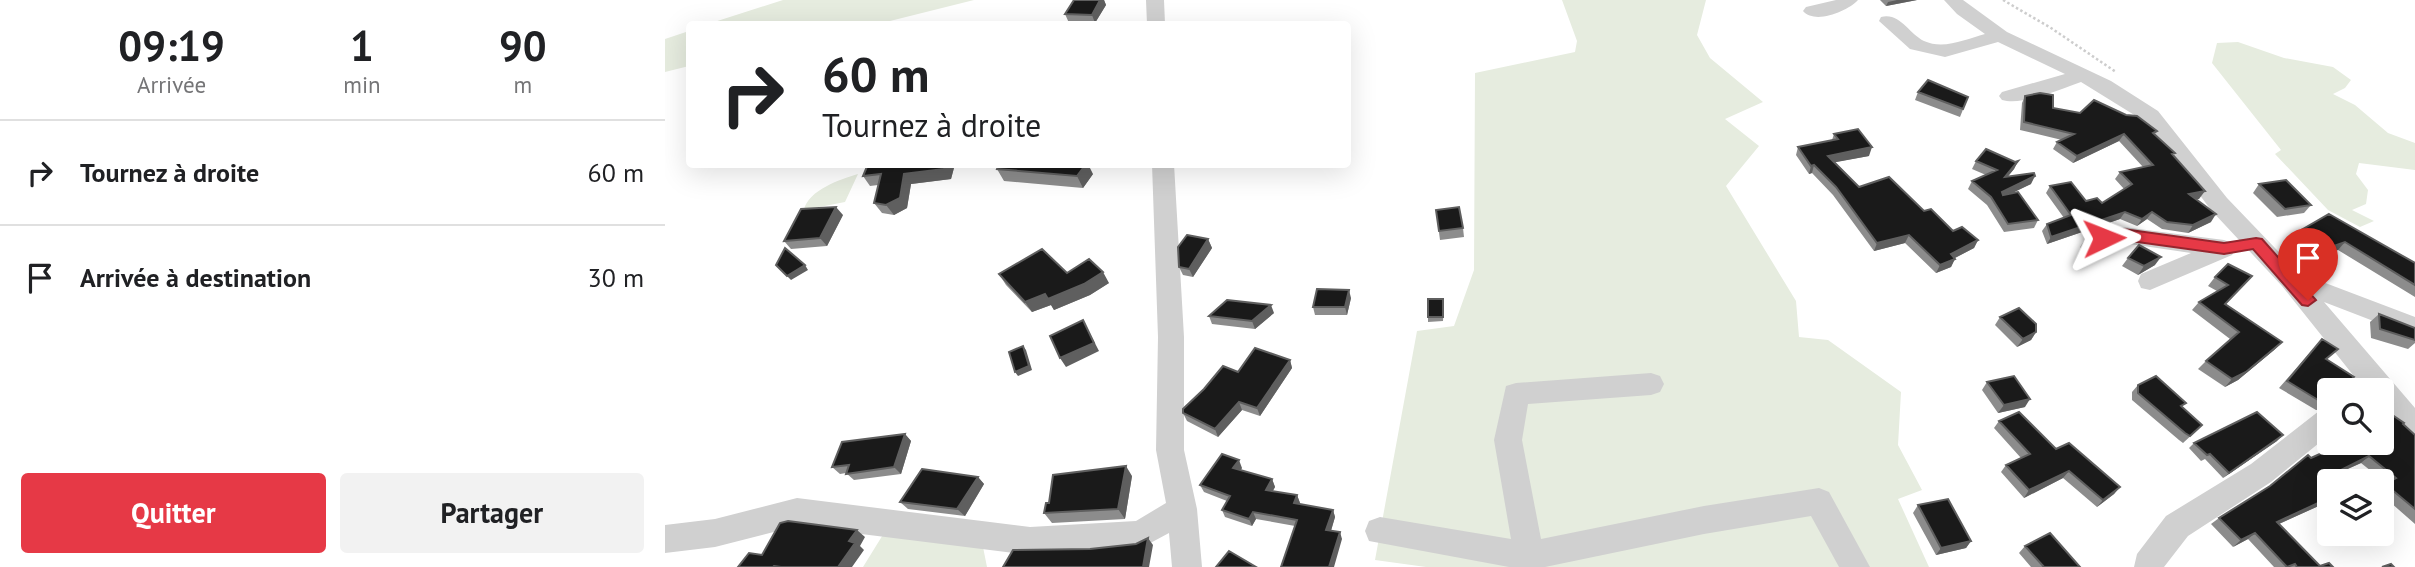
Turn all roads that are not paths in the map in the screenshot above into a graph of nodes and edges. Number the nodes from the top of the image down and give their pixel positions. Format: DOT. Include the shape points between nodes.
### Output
graph roads {
  1 [pos="1155,0"];
  2 [pos="1849,0"];
  3 [pos="1953,0"];
  4 [pos="1812,11"];
  5 [pos="1156,21"];
  6 [pos="1888,21"];
  7 [pos="2000,36"];
  8 [pos="2081,75"];
  9 [pos="2009,96"];
  10 [pos="1163,168"];
  11 [pos="2256,243"];
  12 [pos="2092,247"];
  13 [pos="2224,249"];
  14 [pos="2291,280"];
  15 [pos="2150,281"];
  16 [pos="2415,327"];
  17 [pos="2367,378"];
  18 [pos="1651,384"];
  19 [pos="2394,407"];
  20 [pos="2415,427"];
  21 [pos="2317,429"];
  22 [pos="1182,509"];
  23 [pos="1380,531"];
  24 [pos="665,539"];
  25 [pos="1529,556"];
  26 [pos="1187,567"];
  27 [pos="1855,567"];
  28 [pos="2150,567"];
  1 -- 5 [label="street"];
  2 -- 4 [label="street" via="1840,7"];
  3 -- 7 [label="street"];
  6 -- 7 [label="street" via="1916,45 1945,51"];
  7 -- 8 [label="street"];
  8 -- 9 [label="street"];
  8 -- 11 [label="street" via="2151,116 2219,204"];
  10 -- 22 [label="street" via="1171,337 1170,450"];
  11 -- 13 [label="street"];
  11 -- 14 [label="street"];
  12 -- 13 [label="street" via="2104,238 2123,235"];
  13 -- 15 [label="street"];
  14 -- 16 [label="street"];
  14 -- 17 [label="street"];
  18 -- 25 [label="street" via="1516,394 1509,440"];
  19 -- 20 [label="street"];
  21 -- 28 [label="street" via="2261,473 2177,526"];
  22 -- 24 [label="street" via="1141,534 1095,540 982,537 797,512 715,533"];
  22 -- 26 [label="street"];
  23 -- 25 [label="street"];
  25 -- 27 [label="street" via="1819,501"];
}
